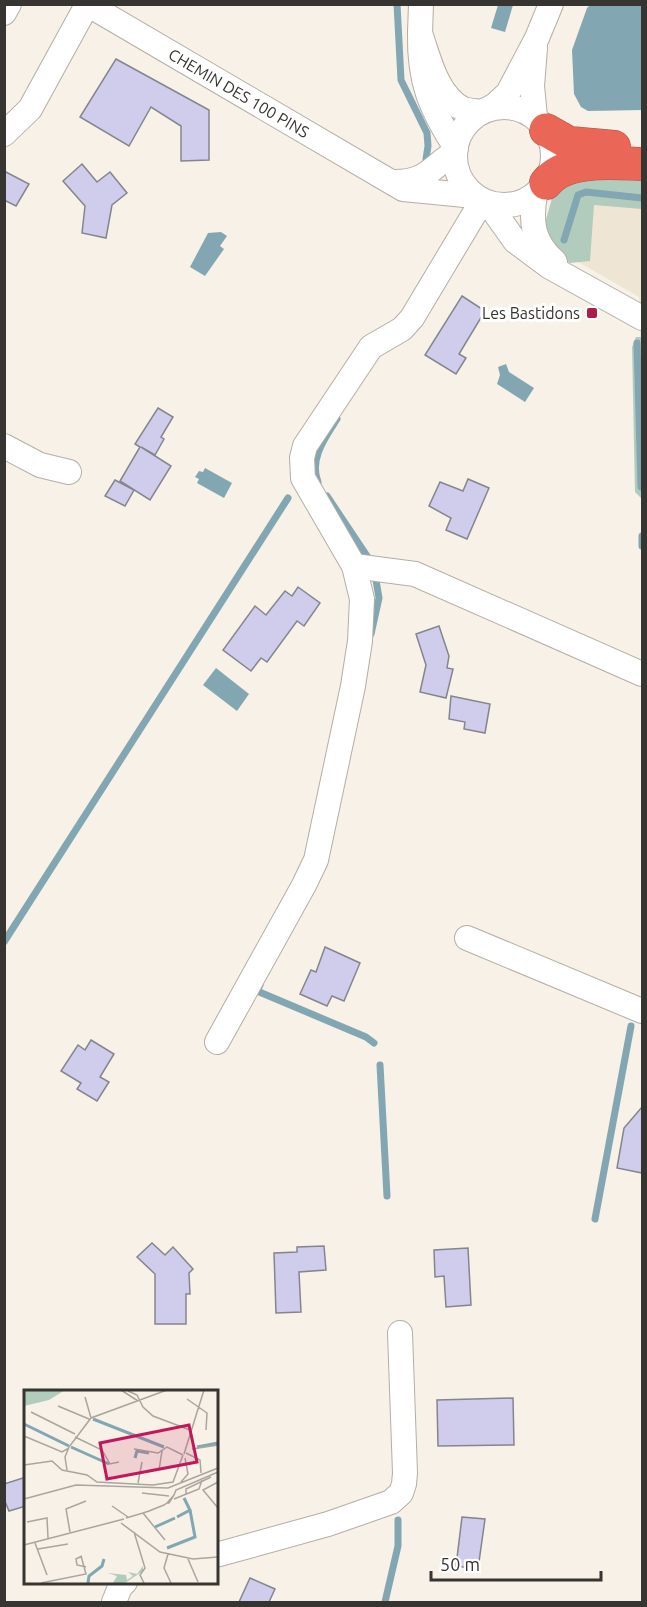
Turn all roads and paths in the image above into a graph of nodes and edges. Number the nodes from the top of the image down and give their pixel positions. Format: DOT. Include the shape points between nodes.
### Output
graph roads {
  1 [pos="9,4"];
  2 [pos="421,4"];
  3 [pos="551,4"];
  4 [pos="87,5"];
  5 [pos="4,13"];
  6 [pos="420,33"];
  7 [pos="537,38"];
  8 [pos="484,111"];
  9 [pos="541,124"];
  10 [pos="4,134"];
  11 [pos="642,147"];
  12 [pos="455,150"];
  13 [pos="642,164"];
  14 [pos="390,181"];
  15 [pos="540,189"];
  16 [pos="483,200"];
  17 [pos="575,279"];
  18 [pos="642,318"];
  19 [pos="4,446"];
  20 [pos="69,472"];
  21 [pos="354,566"];
  22 [pos="642,674"];
  23 [pos="467,938"];
  24 [pos="642,1011"];
  25 [pos="217,1042"];
  26 [pos="400,1333"];
  27 [pos="218,1554"];
  28 [pos="123,1583"];
  29 [pos="114,1602"];
  1 -- 5 [label="street"];
  2 -- 6 [label="street"];
  3 -- 7 [label="street"];
  4 -- 10 [label="street" via="30,109"];
  4 -- 14 [label="street, CHEMIN DES 100 PINS"];
  6 -- 8 [label="street" via="440,85 453,101 465,110"];
  6 -- 12 [label="street" via="424,84"];
  7 -- 8 [label="street" via="508,93"];
  7 -- 9 [label="street" via="532,86"];
  8 -- 9 [label="street" via="512,107"];
  8 -- 12 [label="street" via="465,127"];
  9 -- 11 [label="highway" via="569,143"];
  9 -- 15 [label="street" via="552,143 554,156 552,170"];
  12 -- 14 [label="street" via="430,173 410,182"];
  12 -- 16 [label="street" via="456,165 466,188"];
  13 -- 15 [label="highway" via="573,166 552,175"];
  14 -- 16 [label="street, CHEMIN DES 100 PINS" via="403,189"];
  15 -- 16 [label="street" via="520,203 504,206"];
  15 -- 17 [label="street" via="531,215 536,238"];
  16 -- 17 [label="street" via="515,241 550,267"];
  16 -- 21 [label="street" via="412,318 402,329 371,347 305,446 303,478"];
  17 -- 18 [label="street"];
  19 -- 20 [label="street" via="40,465"];
  21 -- 22 [label="street" via="416,574"];
  21 -- 25 [label="street" via="362,599 360,641 316,860"];
  23 -- 24 [label="street"];
  26 -- 27 [label="street" via="405,1473 401,1493 391,1502 328,1524"];
  28 -- 29 [label="street"];
}
